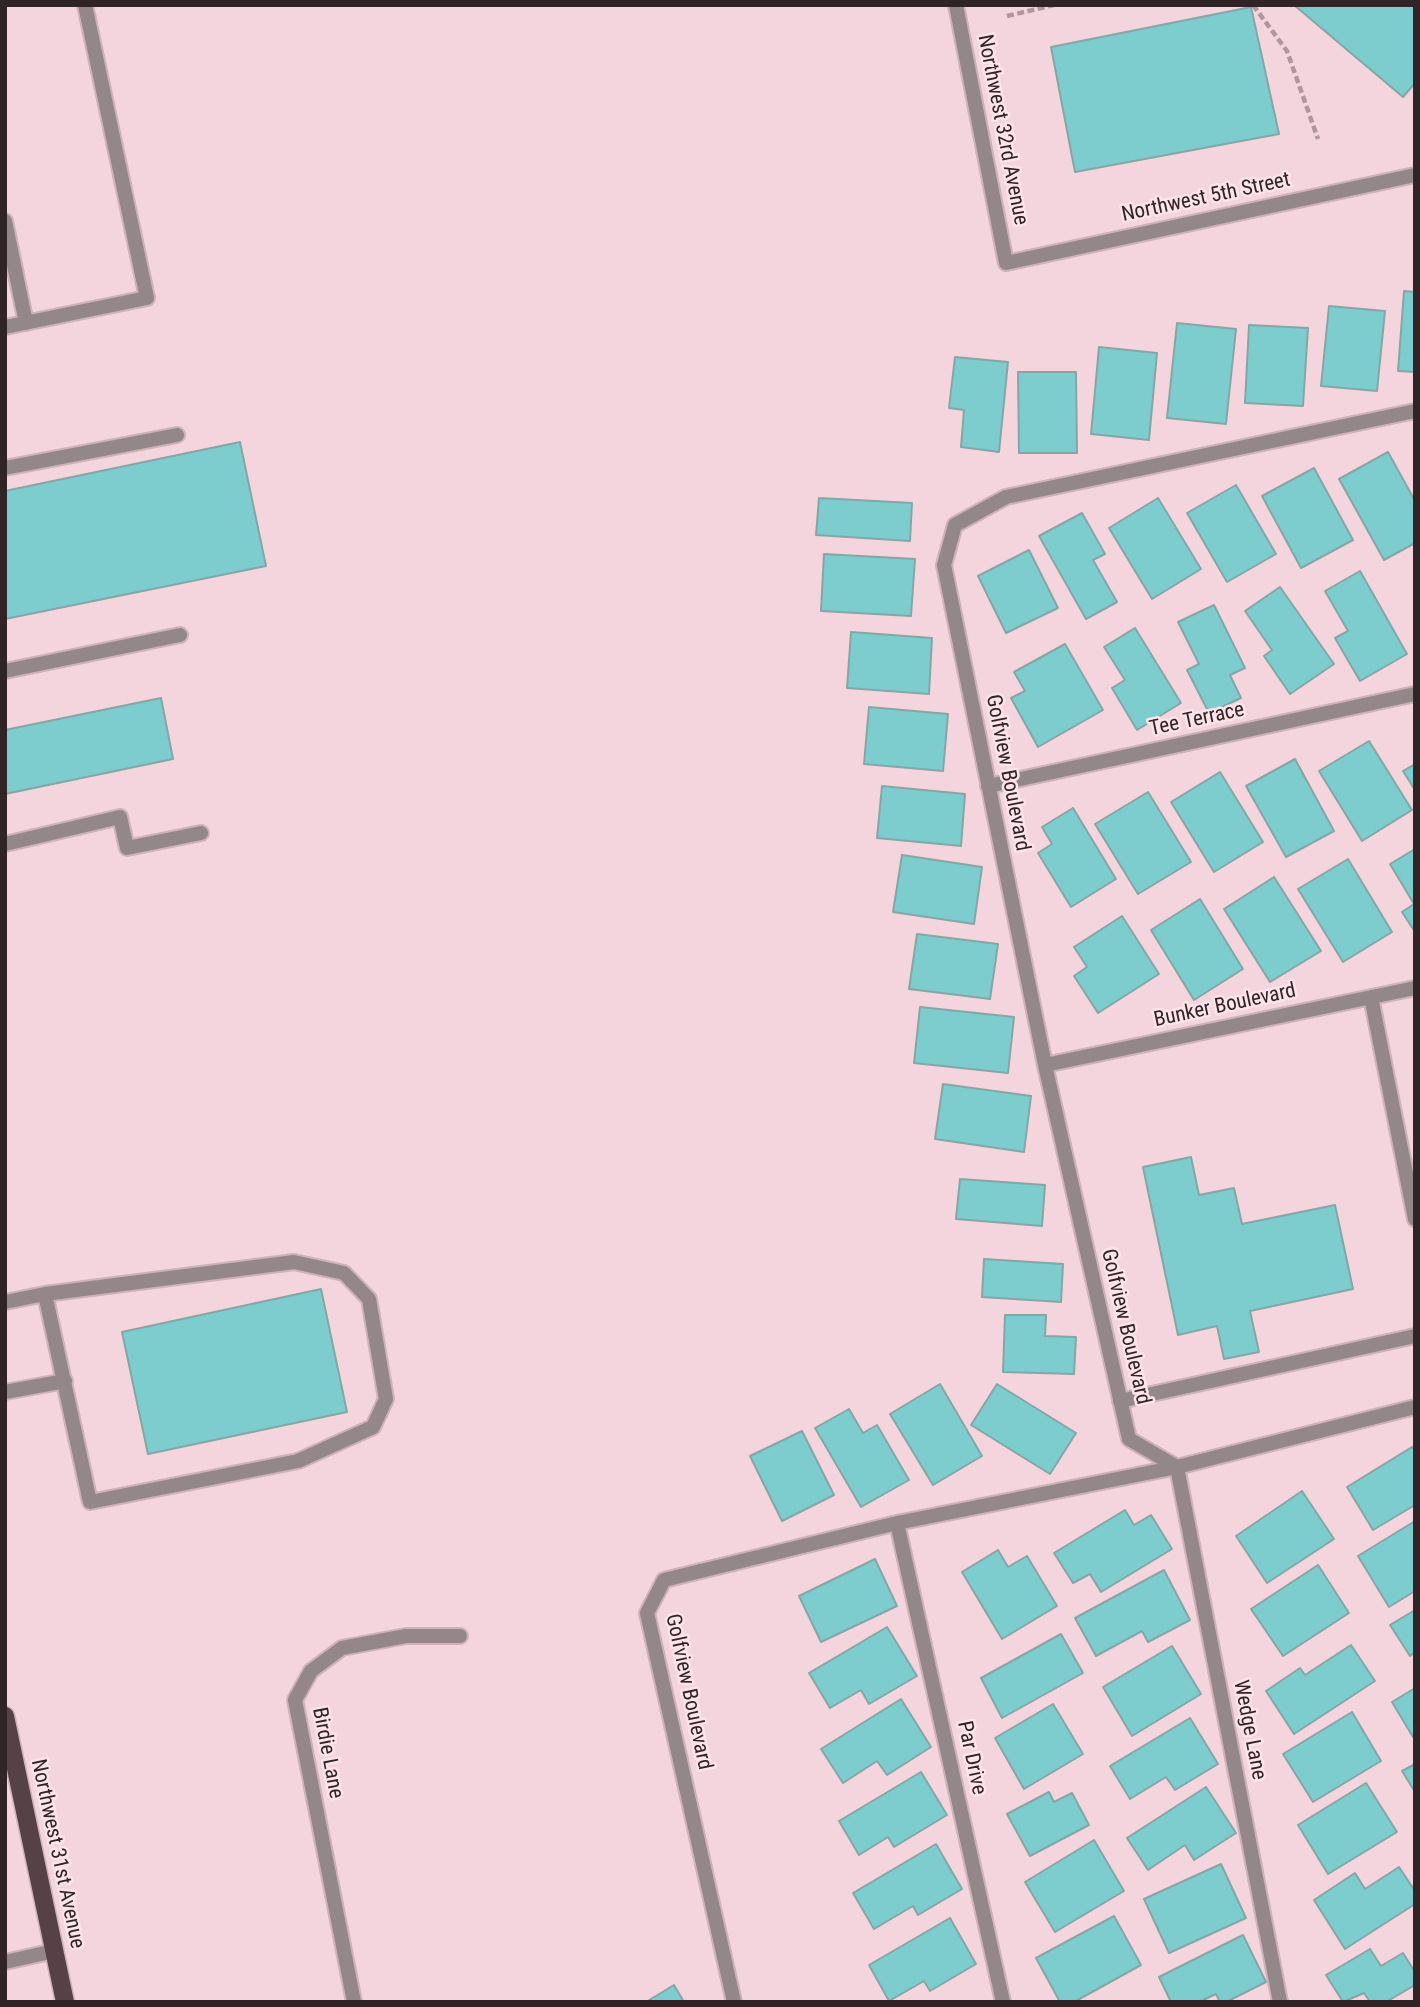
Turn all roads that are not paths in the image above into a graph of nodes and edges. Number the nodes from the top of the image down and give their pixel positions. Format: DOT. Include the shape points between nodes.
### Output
graph roads {
  1 [pos="85,5"];
  2 [pos="956,5"];
  3 [pos="1415,175"];
  4 [pos="5,221"];
  5 [pos="1006,262"];
  6 [pos="26,323"];
  7 [pos="5,327"];
  8 [pos="1415,411"];
  9 [pos="177,435"];
  10 [pos="5,468"];
  11 [pos="180,635"];
  12 [pos="5,671"];
  13 [pos="1415,694"];
  14 [pos="988,786"];
  15 [pos="201,833"];
  16 [pos="5,844"];
  17 [pos="1415,988"];
  18 [pos="1371,997"];
  19 [pos="1045,1065"];
  20 [pos="1415,1219"];
  21 [pos="45,1294"];
  22 [pos="5,1302"];
  23 [pos="1415,1336"];
  24 [pos="65,1381"];
  25 [pos="5,1392"];
  26 [pos="1120,1401"];
  27 [pos="1415,1407"];
  28 [pos="1177,1466"];
  29 [pos="897,1523"];
  30 [pos="460,1636"];
  31 [pos="5,1716"];
  32 [pos="54,1951"];
  33 [pos="5,1962"];
  34 [pos="65,2002"];
  35 [pos="354,2002"];
  36 [pos="734,2002"];
  37 [pos="1003,2002"];
  38 [pos="1280,2002"];
  1 -- 6 [label="street" via="147,298"];
  2 -- 5 [label="street, Northwest 32rd Avenue"];
  3 -- 5 [label="street, Northwest 5th Street"];
  4 -- 6 [label="street"];
  6 -- 7 [label="street"];
  8 -- 14 [label="street, Golfview Boulevard" via="1006,497 955,525 944,565"];
  9 -- 10 [label="street"];
  11 -- 12 [label="street"];
  13 -- 14 [label="street, Tee Terrace"];
  14 -- 19 [label="street, Golfview Boulevard"];
  15 -- 16 [label="street" via="127,848 120,817"];
  17 -- 18 [label="street, Bunker Boulevard"];
  18 -- 19 [label="street, Bunker Boulevard"];
  18 -- 20 [label="street"];
  19 -- 26 [label="street, Golfview Boulevard"];
  21 -- 22 [label="street"];
  21 -- 24 [label="street"];
  21 -- 24 [label="street" via="294,1262 344,1273 369,1299 386,1399 373,1427 298,1461 90,1502"];
  23 -- 26 [label="street"];
  24 -- 25 [label="street"];
  26 -- 28 [label="street, Golfview Boulevard" via="1129,1439"];
  27 -- 28 [label="street, Golfview Boulevard"];
  28 -- 29 [label="street, Golfview Boulevard"];
  28 -- 38 [label="street, Wedge Lane"];
  29 -- 36 [label="street, Golfview Boulevard" via="664,1580 647,1613"];
  29 -- 37 [label="street, Par Drive"];
  30 -- 35 [label="street, Birdie Lane" via="406,1636 342,1648 311,1671 295,1700"];
  31 -- 32 [label="main road, Northwest 31st Avenue"];
  32 -- 33 [label="street"];
  32 -- 34 [label="main road, Northwest 31st Avenue"];
}
